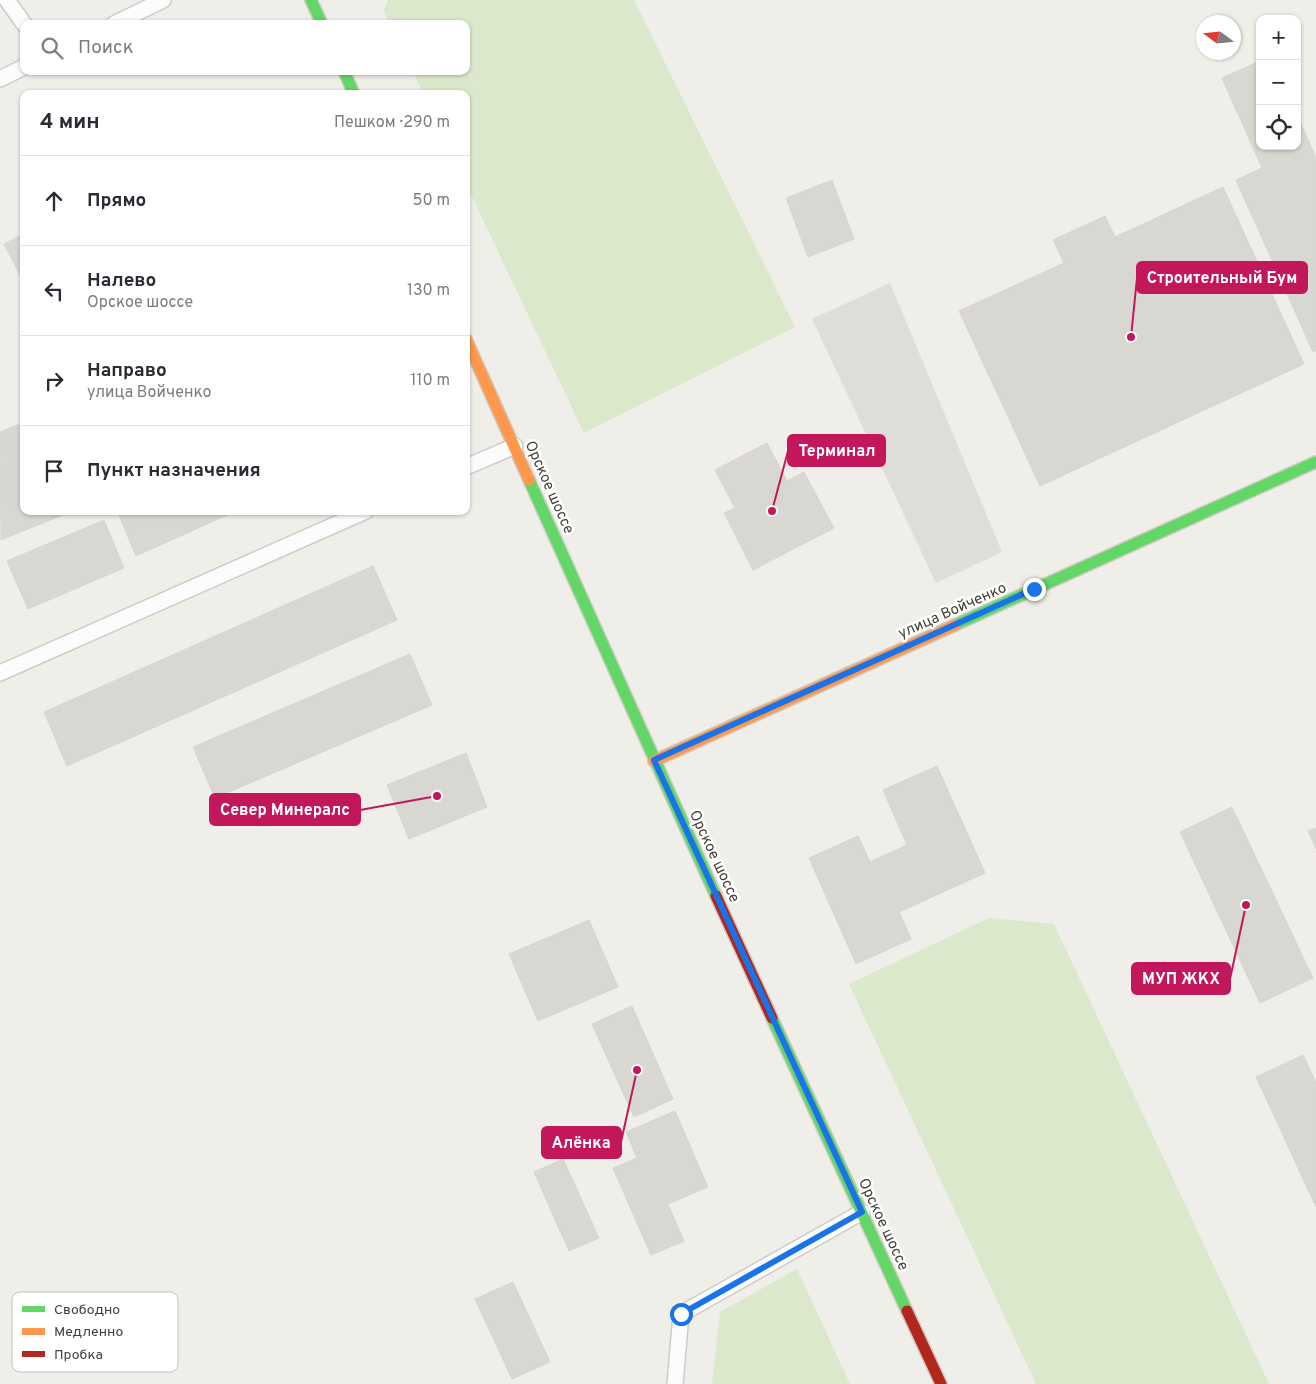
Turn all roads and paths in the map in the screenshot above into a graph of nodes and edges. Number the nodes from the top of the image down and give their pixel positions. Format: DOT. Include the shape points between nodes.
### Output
graph roads {
  1 [pos="7,0"];
  2 [pos="164,0"];
  3 [pos="311,0"];
  4 [pos="21,20"];
  5 [pos="122,20"];
  6 [pos="320,20"];
  7 [pos="20,69"];
  8 [pos="346,75"];
  9 [pos="0,79"];
  10 [pos="352,90"];
  11 [pos="470,348"];
  12 [pos="515,446"];
  13 [pos="1316,462"];
  14 [pos="470,465"];
  15 [pos="357,515"];
  16 [pos="0,673"];
  17 [pos="654,760"];
  18 [pos="862,1212"];
  19 [pos="676,1384"];
  20 [pos="941,1384"];
  1 -- 4 [label="lane"];
  2 -- 5 [label="lane"];
  3 -- 6 [label="main road"];
  7 -- 9 [label="lane"];
  8 -- 10 [label="main road"];
  11 -- 12 [label="main road, Орское шоссе"];
  12 -- 14 [label="lane"];
  12 -- 17 [label="main road, Орское шоссе"];
  13 -- 17 [label="main road, улица Войченко"];
  15 -- 16 [label="lane"];
  17 -- 18 [label="main road, Орское шоссе"];
  18 -- 19 [label="lane" via="681,1314"];
  18 -- 20 [label="main road, Орское шоссе"];
}
